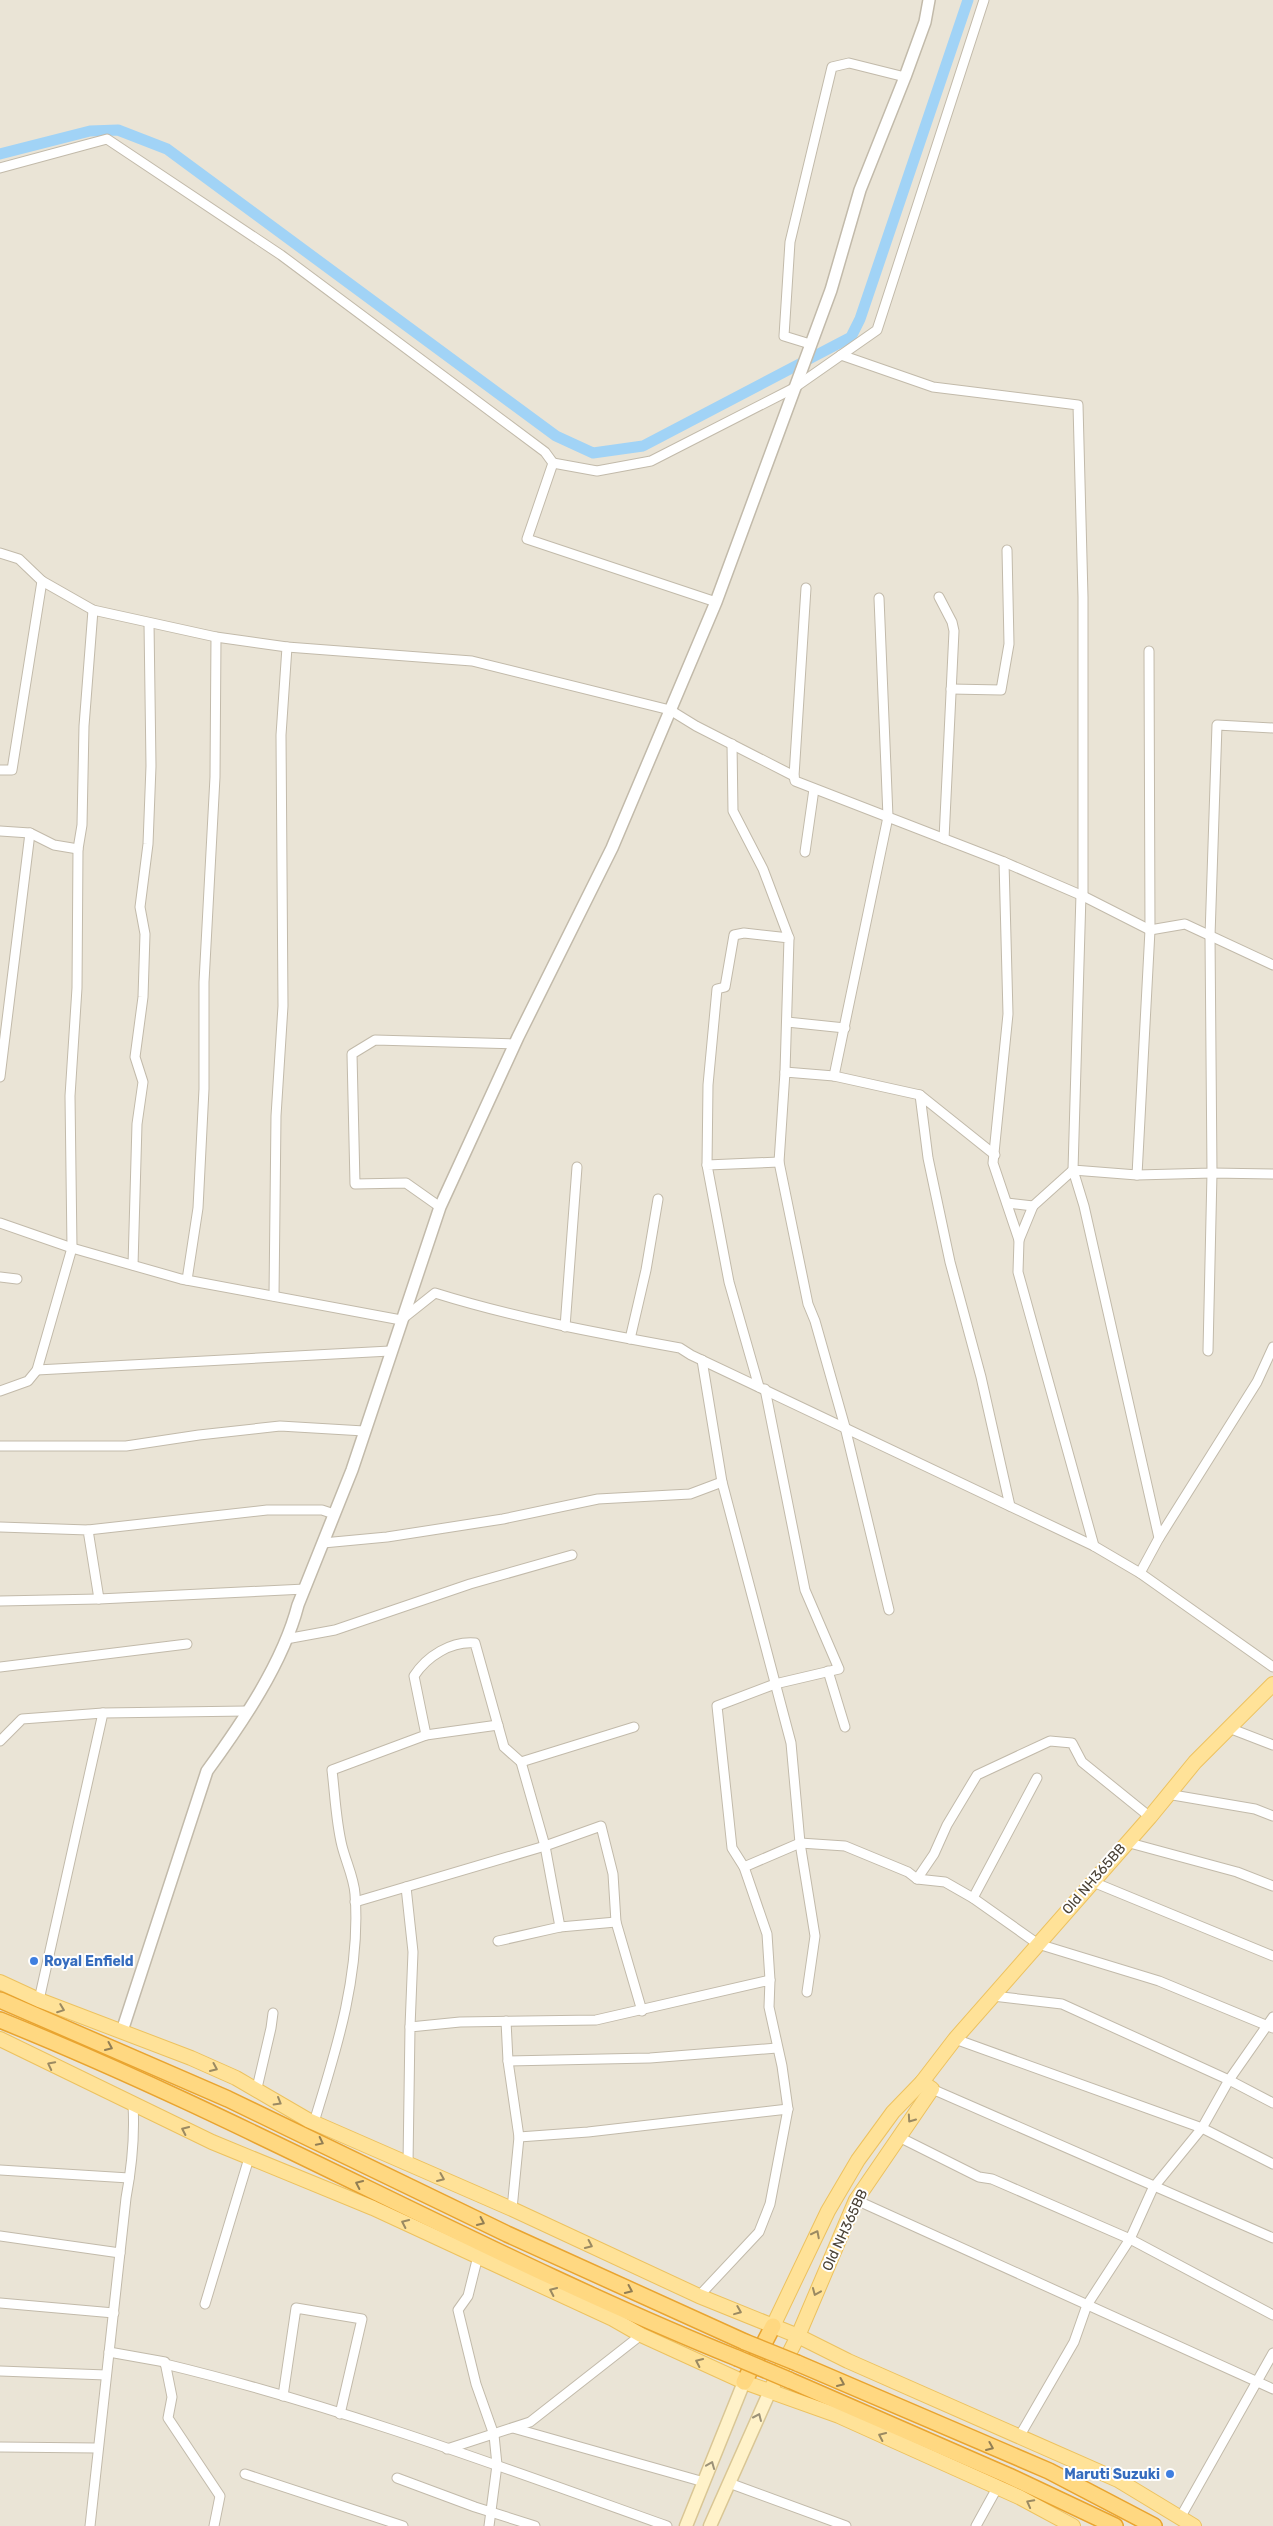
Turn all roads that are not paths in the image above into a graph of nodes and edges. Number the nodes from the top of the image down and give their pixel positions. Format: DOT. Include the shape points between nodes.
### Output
graph roads {
  1 [pos="929,0"];
  2 [pos="984,0"];
  3 [pos="905,77"];
  4 [pos="0,168"];
  5 [pos="810,344"];
  6 [pos="841,355"];
  7 [pos="794,388"];
  8 [pos="552,463"];
  9 [pos="1007,550"];
  10 [pos="0,553"];
  11 [pos="42,581"];
  12 [pos="806,588"];
  13 [pos="939,597"];
  14 [pos="878,598"];
  15 [pos="716,602"];
  16 [pos="93,610"];
  17 [pos="149,623"];
  18 [pos="216,637"];
  19 [pos="287,647"];
  20 [pos="1149,652"];
  21 [pos="951,689"];
  22 [pos="670,710"];
  23 [pos="1273,728"];
  24 [pos="732,744"];
  25 [pos="0,770"];
  26 [pos="794,776"];
  27 [pos="814,789"];
  28 [pos="888,817"];
  29 [pos="0,831"];
  30 [pos="30,833"];
  31 [pos="944,839"];
  32 [pos="78,848"];
  33 [pos="805,852"];
  34 [pos="1004,862"];
  35 [pos="1082,895"];
  36 [pos="1150,930"];
  37 [pos="1210,936"];
  38 [pos="789,938"];
  39 [pos="1273,965"];
  40 [pos="787,1022"];
  41 [pos="845,1028"];
  42 [pos="515,1044"];
  43 [pos="785,1072"];
  44 [pos="834,1076"];
  45 [pos="0,1077"];
  46 [pos="920,1095"];
  47 [pos="995,1154"];
  48 [pos="780,1162"];
  49 [pos="707,1165"];
  50 [pos="577,1167"];
  51 [pos="1073,1170"];
  52 [pos="1212,1173"];
  53 [pos="1273,1174"];
  54 [pos="1137,1175"];
  55 [pos="658,1199"];
  56 [pos="1006,1203"];
  57 [pos="1033,1206"];
  58 [pos="440,1207"];
  59 [pos="0,1223"];
  60 [pos="1019,1240"];
  61 [pos="72,1248"];
  62 [pos="133,1265"];
  63 [pos="0,1277"];
  64 [pos="16,1279"];
  65 [pos="187,1280"];
  66 [pos="274,1296"];
  67 [pos="401,1320"];
  68 [pos="565,1327"];
  69 [pos="630,1339"];
  70 [pos="1273,1347"];
  71 [pos="390,1351"];
  72 [pos="1208,1351"];
  73 [pos="702,1360"];
  74 [pos="37,1370"];
  75 [pos="762,1388"];
  76 [pos="0,1391"];
  77 [pos="845,1427"];
  78 [pos="364,1431"];
  79 [pos="0,1446"];
  80 [pos="722,1482"];
  81 [pos="1010,1506"];
  82 [pos="334,1514"];
  83 [pos="0,1527"];
  84 [pos="88,1530"];
  85 [pos="1159,1538"];
  86 [pos="323,1543"];
  87 [pos="1094,1546"];
  88 [pos="572,1555"];
  89 [pos="1140,1573"];
  90 [pos="305,1589"];
  91 [pos="99,1599"];
  92 [pos="0,1601"];
  93 [pos="888,1610"];
  94 [pos="286,1639"];
  95 [pos="187,1644"];
  96 [pos="0,1667"];
  97 [pos="1273,1667"];
  98 [pos="828,1671"];
  99 [pos="775,1684"];
  100 [pos="1273,1684"];
  101 [pos="247,1711"];
  102 [pos="103,1713"];
  103 [pos="498,1725"];
  104 [pos="634,1727"];
  105 [pos="845,1727"];
  106 [pos="1229,1728"];
  107 [pos="426,1735"];
  108 [pos="0,1740"];
  109 [pos="1273,1745"];
  110 [pos="520,1762"];
  111 [pos="1037,1778"];
  112 [pos="1167,1794"];
  113 [pos="1150,1816"];
  114 [pos="1273,1816"];
  115 [pos="1126,1842"];
  116 [pos="800,1843"];
  117 [pos="545,1846"];
  118 [pos="744,1868"];
  119 [pos="916,1879"];
  120 [pos="1093,1882"];
  121 [pos="406,1886"];
  122 [pos="1273,1886"];
  123 [pos="973,1898"];
  124 [pos="355,1902"];
  125 [pos="616,1922"];
  126 [pos="560,1927"];
  127 [pos="498,1941"];
  128 [pos="1038,1944"];
  129 [pos="1273,1956"];
  130 [pos="770,1980"];
  131 [pos="0,1982"];
  132 [pos="808,1992"];
  133 [pos="993,1996"];
  134 [pos="0,2000"];
  135 [pos="39,2000"];
  136 [pos="642,2011"];
  137 [pos="273,2013"];
  138 [pos="1273,2017"];
  139 [pos="0,2020"];
  140 [pos="506,2022"];
  141 [pos="1270,2026"];
  142 [pos="410,2027"];
  143 [pos="122,2031"];
  144 [pos="0,2039"];
  145 [pos="955,2039"];
  146 [pos="777,2048"];
  147 [pos="508,2061"];
  148 [pos="1229,2080"];
  149 [pos="927,2086"];
  150 [pos="256,2088"];
  151 [pos="1273,2104"];
  152 [pos="132,2105"];
  153 [pos="788,2110"];
  154 [pos="314,2122"];
  155 [pos="1202,2128"];
  156 [pos="519,2137"];
  157 [pos="898,2137"];
  158 [pos="250,2158"];
  159 [pos="408,2164"];
  160 [pos="1273,2164"];
  161 [pos="0,2170"];
  162 [pos="129,2178"];
  163 [pos="1153,2188"];
  164 [pos="856,2200"];
  165 [pos="512,2209"];
  166 [pos="0,2236"];
  167 [pos="1273,2238"];
  168 [pos="1130,2240"];
  169 [pos="120,2253"];
  170 [pos="478,2256"];
  171 [pos="699,2296"];
  172 [pos="0,2303"];
  173 [pos="205,2304"];
  174 [pos="1087,2306"];
  175 [pos="114,2313"];
  176 [pos="1273,2316"];
  177 [pos="773,2326"];
  178 [pos="641,2335"];
  179 [pos="798,2336"];
  180 [pos="109,2352"];
  181 [pos="1273,2353"];
  182 [pos="165,2364"];
  183 [pos="0,2372"];
  184 [pos="106,2375"];
  185 [pos="1256,2381"];
  186 [pos="744,2382"];
  187 [pos="1273,2389"];
  188 [pos="770,2391"];
  189 [pos="283,2396"];
  190 [pos="340,2414"];
  191 [pos="513,2428"];
  192 [pos="494,2435"];
  193 [pos="1019,2437"];
  194 [pos="0,2447"];
  195 [pos="97,2448"];
  196 [pos="447,2449"];
  197 [pos="497,2466"];
  198 [pos="245,2474"];
  199 [pos="397,2478"];
  200 [pos="704,2482"];
  201 [pos="729,2483"];
  202 [pos="997,2488"];
  203 [pos="492,2512"];
  204 [pos="1180,2518"];
  205 [pos="90,2526"];
  206 [pos="214,2526"];
  207 [pos="403,2526"];
  208 [pos="489,2526"];
  209 [pos="535,2526"];
  210 [pos="667,2526"];
  211 [pos="686,2526"];
  212 [pos="710,2526"];
  213 [pos="846,2526"];
  214 [pos="976,2526"];
  215 [pos="1073,2526"];
  216 [pos="1115,2526"];
  217 [pos="1154,2526"];
  218 [pos="1194,2526"];
  1 -- 3 [label="street" via="925,22"];
  2 -- 6 [label="street" via="877,330"];
  3 -- 5 [label="street" via="860,190 831,290"];
  3 -- 5 [label="street" via="848,63 832,66 790,242 784,336"];
  4 -- 8 [label="street" via="107,139 281,255 545,452"];
  5 -- 7 [label="street"];
  6 -- 7 [label="street"];
  6 -- 35 [label="street" via="933,387 1078,405 1083,597"];
  7 -- 8 [label="street" via="651,461 597,471"];
  7 -- 15 [label="street"];
  8 -- 15 [label="street" via="526,539"];
  9 -- 21 [label="street" via="1009,644 1001,690"];
  10 -- 11 [label="street" via="19,559"];
  11 -- 16 [label="street"];
  11 -- 25 [label="street" via="12,770"];
  12 -- 26 [label="street"];
  13 -- 21 [label="street" via="954,631"];
  14 -- 28 [label="street"];
  15 -- 22 [label="street"];
  16 -- 17 [label="street"];
  16 -- 32 [label="street" via="84,726 82,825"];
  17 -- 18 [label="street"];
  17 -- 62 [label="street" via="151,766 148,844 140,907 146,934 143,997 135,1057 143,1082 137,1124"];
  18 -- 19 [label="street"];
  18 -- 65 [label="street" via="215,777 204,982 204,1090 198,1208"];
  19 -- 22 [label="street" via="472,661"];
  19 -- 66 [label="street" via="282,735 282,1006 276,1116"];
  20 -- 36 [label="street"];
  21 -- 31 [label="street"];
  22 -- 24 [label="street"];
  22 -- 42 [label="street" via="612,848"];
  23 -- 37 [label="street" via="1217,725"];
  24 -- 26 [label="street"];
  24 -- 38 [label="street" via="733,811 763,869"];
  26 -- 27 [label="street" via="795,781"];
  27 -- 28 [label="street"];
  27 -- 33 [label="street"];
  28 -- 31 [label="street"];
  28 -- 41 [label="street"];
  29 -- 30 [label="street"];
  30 -- 32 [label="street" via="54,846"];
  30 -- 45 [label="street"];
  31 -- 34 [label="street"];
  32 -- 61 [label="street" via="77,988 70,1096"];
  34 -- 35 [label="street"];
  34 -- 47 [label="street" via="1008,1014"];
  35 -- 36 [label="street"];
  35 -- 51 [label="street"];
  36 -- 37 [label="street" via="1185,924"];
  36 -- 54 [label="street"];
  37 -- 39 [label="street"];
  37 -- 52 [label="street"];
  38 -- 40 [label="street"];
  38 -- 49 [label="street" via="744,933 734,935 725,987 717,989 708,1086"];
  40 -- 41 [label="street"];
  40 -- 43 [label="street"];
  41 -- 44 [label="street"];
  42 -- 58 [label="street"];
  42 -- 58 [label="street" via="375,1040 352,1054 355,1184 406,1184"];
  43 -- 44 [label="street"];
  43 -- 48 [label="street"];
  44 -- 46 [label="street"];
  46 -- 47 [label="street"];
  46 -- 81 [label="street" via="928,1158 950,1262 981,1377"];
  47 -- 56 [label="street" via="993,1163"];
  48 -- 49 [label="street"];
  48 -- 77 [label="street" via="808,1304"];
  49 -- 75 [label="street" via="729,1282"];
  50 -- 68 [label="street"];
  51 -- 54 [label="street"];
  51 -- 57 [label="street"];
  51 -- 85 [label="street" via="1084,1206"];
  52 -- 53 [label="street"];
  52 -- 54 [label="street"];
  52 -- 72 [label="street"];
  55 -- 69 [label="street"];
  56 -- 57 [label="street"];
  56 -- 60 [label="street"];
  57 -- 60 [label="street"];
  58 -- 67 [label="street"];
  59 -- 61 [label="street"];
  60 -- 87 [label="street" via="1018,1272"];
  61 -- 62 [label="street"];
  61 -- 74 [label="street"];
  62 -- 65 [label="street"];
  63 -- 64 [label="street"];
  65 -- 66 [label="street"];
  66 -- 67 [label="street"];
  67 -- 68 [label="street" via="435,1293"];
  67 -- 71 [label="street"];
  68 -- 69 [label="street"];
  69 -- 73 [label="street" via="680,1348"];
  70 -- 85 [label="street" via="1257,1382"];
  71 -- 74 [label="street"];
  71 -- 78 [label="street"];
  73 -- 75 [label="street"];
  73 -- 80 [label="street"];
  74 -- 76 [label="street" via="28,1381"];
  75 -- 77 [label="street"];
  75 -- 98 [label="street" via="806,1590 839,1669"];
  77 -- 81 [label="street"];
  77 -- 93 [label="street"];
  78 -- 79 [label="street" via="280,1426 126,1446"];
  78 -- 82 [label="street"];
  80 -- 86 [label="street" via="690,1494 598,1500 503,1519 387,1537"];
  80 -- 99 [label="street"];
  81 -- 87 [label="street"];
  82 -- 84 [label="street" via="322,1510 267,1510"];
  82 -- 86 [label="street"];
  83 -- 84 [label="street"];
  84 -- 91 [label="street"];
  85 -- 89 [label="street"];
  86 -- 90 [label="street"];
  87 -- 89 [label="street"];
  88 -- 94 [label="street" via="470,1584 335,1630"];
  89 -- 97 [label="street"];
  90 -- 91 [label="street"];
  90 -- 94 [label="street"];
  91 -- 92 [label="street"];
  94 -- 101 [label="street"];
  95 -- 96 [label="street"];
  98 -- 99 [label="street"];
  98 -- 105 [label="street"];
  99 -- 116 [label="street" via="791,1743"];
  99 -- 118 [label="street" via="717,1706 732,1848"];
  100 -- 106 [label="main road, Old NH365BB"];
  101 -- 102 [label="street"];
  101 -- 143 [label="street" via="207,1771"];
  102 -- 108 [label="street" via="22,1719"];
  102 -- 135 [label="street"];
  103 -- 107 [label="street"];
  103 -- 107 [label="street" via="475,1643 461,1642 428,1660 414,1676"];
  103 -- 110 [label="street" via="504,1747"];
  104 -- 110 [label="street"];
  106 -- 109 [label="street"];
  106 -- 112 [label="main road, Old NH365BB"];
  107 -- 124 [label="street" via="332,1770 341,1844 355,1891"];
  110 -- 117 [label="street"];
  111 -- 123 [label="street"];
  112 -- 113 [label="main road, Old NH365BB"];
  112 -- 114 [label="street" via="1256,1809"];
  113 -- 115 [label="main road, Old NH365BB"];
  113 -- 119 [label="street" via="1082,1762 1072,1743 1050,1741 977,1774 934,1854"];
  115 -- 120 [label="main road, Old NH365BB"];
  115 -- 122 [label="street" via="1237,1872"];
  116 -- 118 [label="street"];
  116 -- 119 [label="street" via="845,1846 908,1872"];
  116 -- 132 [label="street" via="815,1936"];
  117 -- 121 [label="street"];
  117 -- 125 [label="street" via="601,1826 614,1874"];
  117 -- 126 [label="street"];
  118 -- 130 [label="street" via="767,1934"];
  119 -- 123 [label="street" via="945,1882"];
  120 -- 128 [label="main road, Old NH365BB"];
  120 -- 129 [label="street"];
  121 -- 124 [label="street"];
  121 -- 142 [label="street" via="413,1952"];
  123 -- 128 [label="street"];
  124 -- 154 [label="street" via="352,1976 338,2043"];
  125 -- 126 [label="street"];
  125 -- 136 [label="street"];
  126 -- 127 [label="street"];
  128 -- 133 [label="main road, Old NH365BB"];
  128 -- 141 [label="street" via="1159,1981"];
  130 -- 136 [label="street"];
  130 -- 146 [label="street" via="769,2008"];
  131 -- 135 [label="main road"];
  133 -- 145 [label="main road, Old NH365BB"];
  133 -- 148 [label="street" via="1062,2004"];
  134 -- 217 [label="highway, one-way, bridge" via="228,2098 499,2230 745,2342 1050,2471"];
  135 -- 143 [label="main road, one-way"];
  136 -- 140 [label="street" via="596,2020"];
  137 -- 150 [label="street"];
  138 -- 141 [label="street"];
  216 -- 139 [label="highway, one-way, bridge" via="1010,2476 648,2320 174,2096"];
  140 -- 142 [label="street"];
  140 -- 147 [label="street"];
  141 -- 148 [label="street"];
  142 -- 159 [label="street"];
  143 -- 150 [label="main road, one-way"];
  152 -- 144 [label="main road, one-way"];
  145 -- 149 [label="main road, Old NH365BB"];
  145 -- 155 [label="street"];
  146 -- 147 [label="street" via="650,2058"];
  146 -- 153 [label="street"];
  147 -- 156 [label="street"];
  148 -- 151 [label="street"];
  148 -- 155 [label="street"];
  149 -- 157 [label="main road, Old NH365BB, one-way"];
  149 -- 163 [label="street"];
  177 -- 149 [label="main road, Old NH365BB, one-way" via="828,2211 858,2160 893,2112"];
  150 -- 154 [label="main road, one-way"];
  158 -- 152 [label="main road, one-way"];
  152 -- 162 [label="street" via="135,2137"];
  153 -- 156 [label="street"];
  153 -- 171 [label="street" via="770,2204 759,2232"];
  154 -- 159 [label="main road"];
  155 -- 160 [label="street"];
  155 -- 163 [label="street"];
  156 -- 165 [label="street"];
  157 -- 164 [label="main road, Old NH365BB"];
  157 -- 168 [label="street" via="979,2178 992,2179"];
  170 -- 158 [label="main road, one-way" via="373,2208"];
  158 -- 173 [label="street"];
  159 -- 165 [label="main road, one-way"];
  161 -- 162 [label="street"];
  162 -- 169 [label="street"];
  163 -- 167 [label="street"];
  163 -- 168 [label="street"];
  164 -- 174 [label="street"];
  164 -- 179 [label="main road, Old NH365BB, one-way"];
  165 -- 171 [label="main road, one-way"];
  166 -- 169 [label="street"];
  168 -- 174 [label="street"];
  168 -- 176 [label="street"];
  169 -- 175 [label="street"];
  178 -- 170 [label="main road, one-way"];
  170 -- 192 [label="street" via="468,2296 458,2310 476,2384"];
  171 -- 177 [label="main road, one-way"];
  172 -- 175 [label="street"];
  174 -- 185 [label="street"];
  174 -- 193 [label="street" via="1074,2342"];
  175 -- 180 [label="street"];
  177 -- 179 [label="main road"];
  177 -- 186 [label="highway"];
  186 -- 178 [label="main road, one-way"];
  178 -- 191 [label="street" via="530,2422"];
  179 -- 188 [label="main road, Old NH365BB"];
  179 -- 193 [label="main road"];
  180 -- 182 [label="street"];
  180 -- 184 [label="street"];
  181 -- 185 [label="street"];
  182 -- 189 [label="street"];
  182 -- 206 [label="street" via="172,2397 168,2418 220,2496"];
  183 -- 184 [label="street"];
  184 -- 195 [label="street"];
  185 -- 187 [label="street"];
  185 -- 204 [label="street"];
  186 -- 188 [label="main road"];
  200 -- 186 [label="main road, one-way"];
  201 -- 188 [label="main road, one-way"];
  202 -- 188 [label="main road, one-way" via="839,2416"];
  189 -- 190 [label="street"];
  189 -- 190 [label="street" via="296,2308 362,2319"];
  190 -- 196 [label="street"];
  191 -- 192 [label="street"];
  191 -- 200 [label="street"];
  192 -- 196 [label="street"];
  192 -- 197 [label="street"];
  193 -- 204 [label="main road" via="1118,2480"];
  194 -- 195 [label="street"];
  195 -- 205 [label="street"];
  196 -- 197 [label="street"];
  197 -- 203 [label="street"];
  197 -- 210 [label="street"];
  198 -- 207 [label="street"];
  199 -- 203 [label="street"];
  200 -- 211 [label="main road"];
  201 -- 212 [label="main road"];
  201 -- 213 [label="street"];
  202 -- 214 [label="street"];
  215 -- 202 [label="main road, one-way"];
  203 -- 208 [label="street"];
  203 -- 209 [label="street"];
  204 -- 218 [label="main road"];
}
